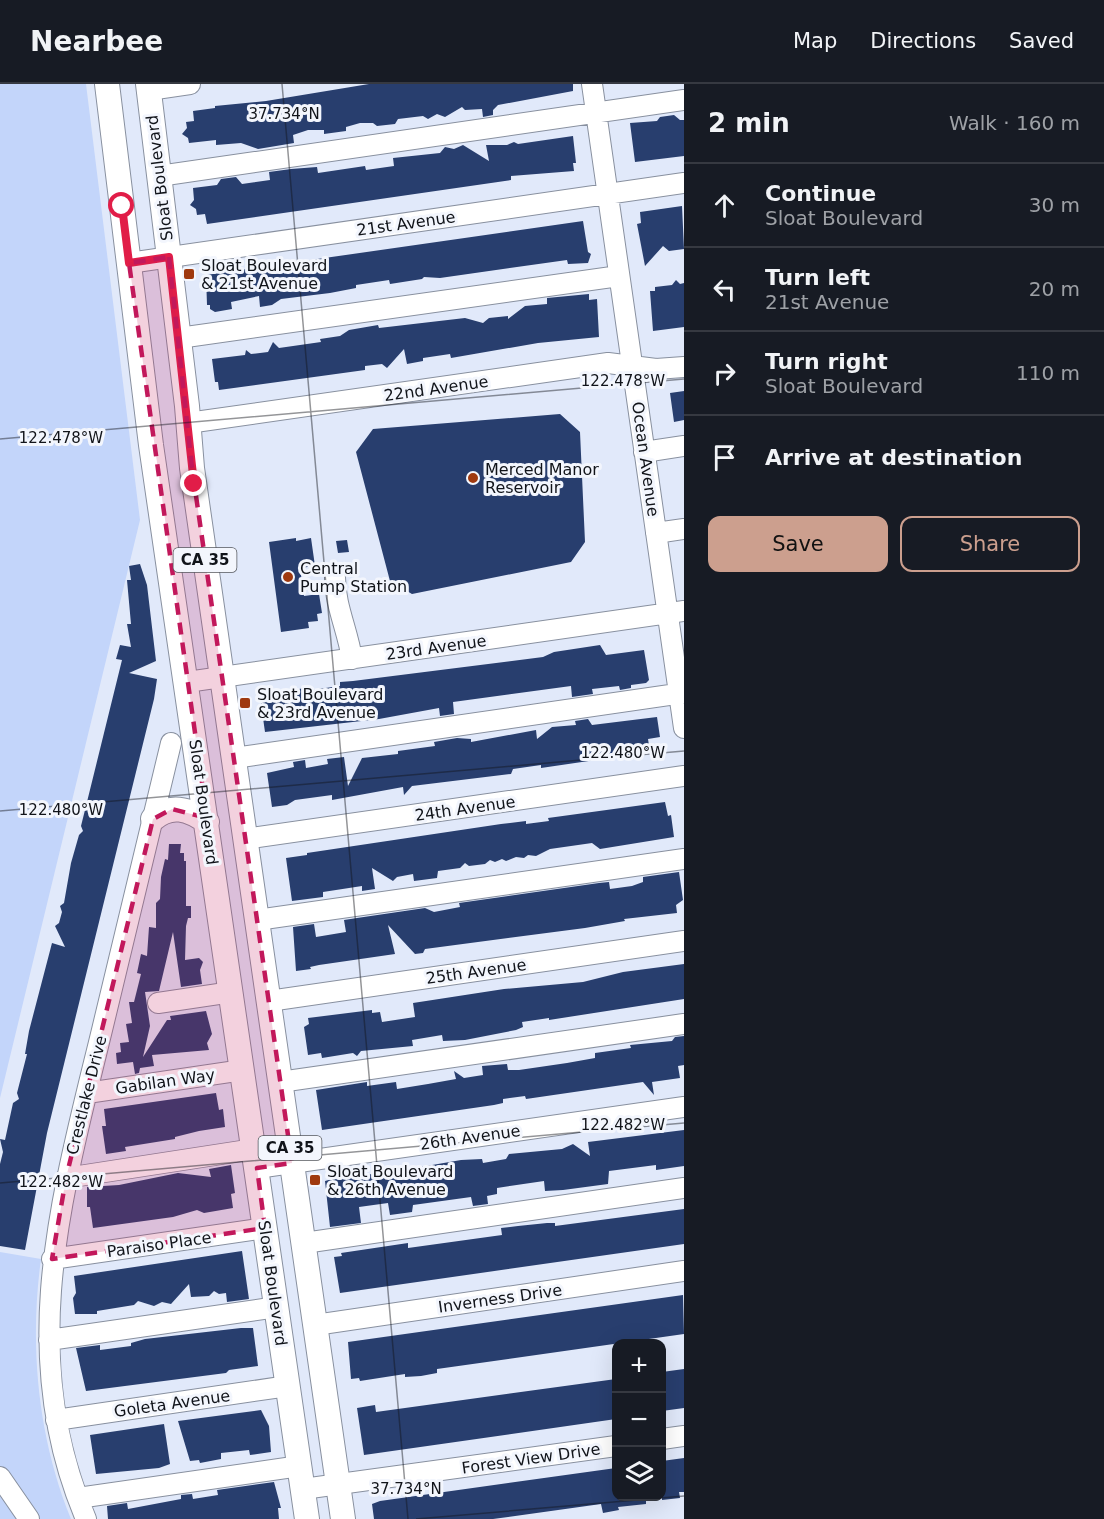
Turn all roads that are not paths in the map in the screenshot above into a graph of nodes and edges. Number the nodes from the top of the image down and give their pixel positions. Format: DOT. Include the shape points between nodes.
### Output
graph roads {
  1 [pos="107,84"];
  2 [pos="190,84"];
  3 [pos="591,84"];
  4 [pos="148,87"];
  5 [pos="684,100"];
  6 [pos="596,113"];
  7 [pos="159,176"];
  8 [pos="684,183"];
  9 [pos="608,194"];
  10 [pos="169,257"];
  11 [pos="129,263"];
  12 [pos="619,276"];
  13 [pos="179,338"];
  14 [pos="632,365"];
  15 [pos="684,367"];
  16 [pos="188,423"];
  17 [pos="684,446"];
  18 [pos="644,452"];
  19 [pos="684,529"];
  20 [pos="656,533"];
  21 [pos="335,577"];
  22 [pos="676,612"];
  23 [pos="352,659"];
  24 [pos="222,677"];
  25 [pos="187,682"];
  26 [pos="682,694"];
  27 [pos="684,728"];
  28 [pos="171,744"];
  29 [pos="234,758"];
  30 [pos="684,776"];
  31 [pos="153,819"];
  32 [pos="207,822"];
  33 [pos="245,839"];
  34 [pos="684,859"];
  35 [pos="257,920"];
  36 [pos="684,941"];
  37 [pos="232,992"];
  38 [pos="268,1001"];
  39 [pos="158,1004"];
  40 [pos="684,1024"];
  41 [pos="243,1070"];
  42 [pos="280,1082"];
  43 [pos="87,1092"];
  44 [pos="684,1107"];
  45 [pos="256,1159"];
  46 [pos="292,1163"];
  47 [pos="66,1178"];
  48 [pos="684,1188"];
  49 [pos="266,1228"];
  50 [pos="304,1243"];
  51 [pos="52,1259"];
  52 [pos="684,1271"];
  53 [pos="277,1307"];
  54 [pos="315,1325"];
  55 [pos="49,1340"];
  56 [pos="288,1386"];
  57 [pos="56,1420"];
  58 [pos="684,1436"];
  59 [pos="666,1438"];
  60 [pos="612,1447"];
  61 [pos="300,1466"];
  62 [pos="0,1477"];
  63 [pos="338,1484"];
  64 [pos="303,1489"];
  65 [pos="78,1498"];
  66 [pos="29,1519"];
  67 [pos="86,1519"];
  68 [pos="307,1519"];
  69 [pos="343,1519"];
  1 -- 11 [label="main road, Sloat Boulevard / CA 35"];
  2 -- 4 [label="street"];
  3 -- 6 [label="street, Ocean Avenue"];
  4 -- 7 [label="main road, Sloat Boulevard / CA 35"];
  5 -- 6 [label="street"];
  6 -- 7 [label="street"];
  6 -- 9 [label="street, Ocean Avenue"];
  7 -- 10 [label="main road, Sloat Boulevard / CA 35"];
  8 -- 9 [label="street, 21st Avenue"];
  9 -- 10 [label="street, 21st Avenue"];
  9 -- 12 [label="street, Ocean Avenue"];
  10 -- 11 [label="street, 21st Avenue"];
  10 -- 13 [label="main road, Sloat Boulevard / CA 35"];
  11 -- 25 [label="main road, Sloat Boulevard / CA 35"];
  12 -- 13 [label="street"];
  12 -- 14 [label="street, Ocean Avenue"];
  13 -- 16 [label="main road, Sloat Boulevard / CA 35"];
  14 -- 15 [label="street, 22nd Avenue" via="656,369"];
  14 -- 16 [label="street, 22nd Avenue" via="608,363"];
  14 -- 18 [label="street, Ocean Avenue"];
  16 -- 24 [label="main road, Sloat Boulevard / CA 35"];
  17 -- 18 [label="street"];
  18 -- 20 [label="street, Ocean Avenue"];
  19 -- 20 [label="street"];
  20 -- 22 [label="street, Ocean Avenue"];
  21 -- 23 [label="street"];
  22 -- 23 [label="street, 23rd Avenue"];
  22 -- 26 [label="street, Ocean Avenue"];
  23 -- 24 [label="street, 23rd Avenue"];
  24 -- 25 [label="street, 23rd Avenue"];
  24 -- 29 [label="main road, Sloat Boulevard / CA 35"];
  25 -- 32 [label="main road, Sloat Boulevard / CA 35"];
  26 -- 27 [label="street, Ocean Avenue"];
  26 -- 29 [label="street"];
  28 -- 31 [label="street, Crestlake Drive"];
  29 -- 33 [label="main road, Sloat Boulevard / CA 35"];
  30 -- 33 [label="street, 24th Avenue"];
  31 -- 32 [label="main road" via="165,810 178,809"];
  31 -- 43 [label="street, Crestlake Drive"];
  32 -- 37 [label="main road, Sloat Boulevard / CA 35"];
  33 -- 35 [label="main road, Sloat Boulevard / CA 35"];
  34 -- 35 [label="street"];
  35 -- 38 [label="main road, Sloat Boulevard / CA 35"];
  36 -- 38 [label="street, 25th Avenue"];
  37 -- 39 [label="street"];
  37 -- 41 [label="main road, Sloat Boulevard / CA 35"];
  38 -- 42 [label="main road, Sloat Boulevard / CA 35"];
  40 -- 42 [label="street"];
  41 -- 43 [label="street, Gabilan Way"];
  41 -- 45 [label="main road, Sloat Boulevard / CA 35"];
  42 -- 46 [label="main road, Sloat Boulevard / CA 35"];
  43 -- 47 [label="street, Crestlake Drive"];
  44 -- 46 [label="street, 26th Avenue"];
  45 -- 46 [label="street, 26th Avenue"];
  45 -- 47 [label="street, 26th Avenue"];
  45 -- 49 [label="main road, Sloat Boulevard / CA 35"];
  46 -- 50 [label="main road, Sloat Boulevard / CA 35"];
  47 -- 51 [label="street, Crestlake Drive"];
  48 -- 50 [label="street"];
  49 -- 51 [label="street, Paraiso Place"];
  49 -- 53 [label="main road, Sloat Boulevard / CA 35"];
  50 -- 54 [label="main road, Sloat Boulevard / CA 35"];
  51 -- 55 [label="street, Crestlake Drive"];
  52 -- 54 [label="street, Inverness Drive"];
  53 -- 55 [label="street"];
  53 -- 56 [label="main road, Sloat Boulevard / CA 35"];
  54 -- 63 [label="main road, Sloat Boulevard / CA 35"];
  55 -- 57 [label="street, Crestlake Drive"];
  56 -- 57 [label="street, Goleta Avenue"];
  56 -- 61 [label="main road, Sloat Boulevard / CA 35"];
  57 -- 65 [label="street, Crestlake Drive"];
  58 -- 59 [label="street"];
  60 -- 63 [label="street, Forest View Drive"];
  61 -- 64 [label="main road, Sloat Boulevard / CA 35"];
  61 -- 65 [label="street"];
  62 -- 66 [label="street"];
  63 -- 64 [label="street, Forest View Drive"];
  63 -- 69 [label="main road, Sloat Boulevard / CA 35"];
  64 -- 68 [label="main road, Sloat Boulevard / CA 35"];
  65 -- 67 [label="street, Crestlake Drive"];
}
